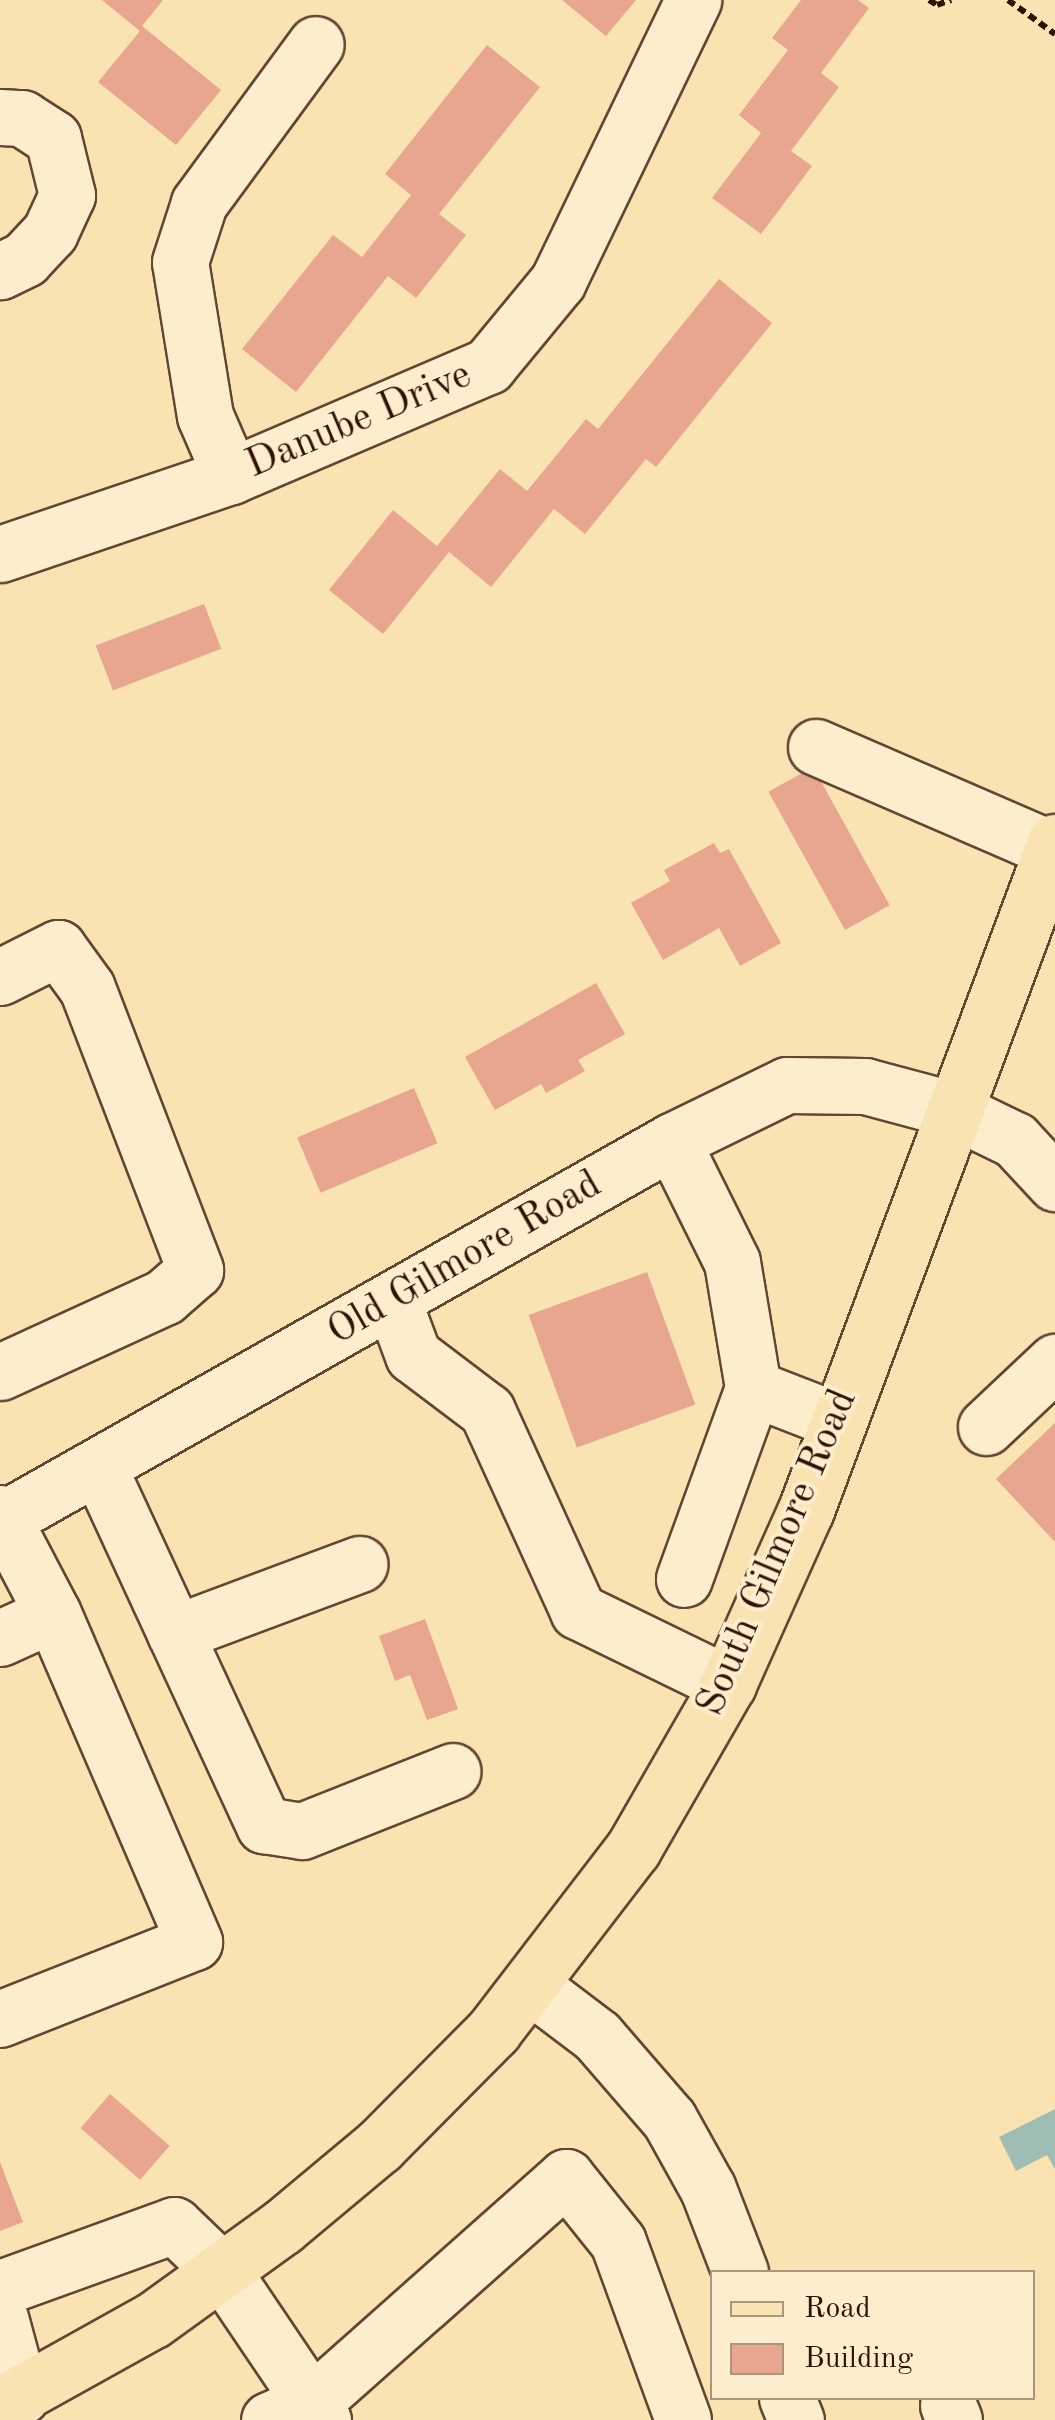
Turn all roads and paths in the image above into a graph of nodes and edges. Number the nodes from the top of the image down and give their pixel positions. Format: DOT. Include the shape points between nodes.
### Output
graph roads {
  1 [pos="693,0"];
  2 [pos="929,0"];
  3 [pos="952,0"];
  4 [pos="1008,0"];
  5 [pos="1055,34"];
  6 [pos="316,44"];
  7 [pos="0,117"];
  8 [pos="0,271"];
  9 [pos="231,476"];
  10 [pos="0,554"];
  11 [pos="816,748"];
  12 [pos="1054,846"];
  13 [pos="0,977"];
  14 [pos="951,1109"];
  15 [pos="672,1140"];
  16 [pos="1055,1183"];
  17 [pos="394,1301"];
  18 [pos="1055,1362"];
  19 [pos="0,1372"];
  20 [pos="753,1388"];
  21 [pos="838,1421"];
  22 [pos="986,1427"];
  23 [pos="98,1466"];
  24 [pos="1,1518"];
  25 [pos="360,1564"];
  26 [pos="684,1579"];
  27 [pos="53,1614"];
  28 [pos="175,1633"];
  29 [pos="0,1638"];
  30 [pos="728,1684"];
  31 [pos="453,1772"];
  32 [pos="531,1986"];
  33 [pos="0,2019"];
  34 [pos="739,2270"];
  35 [pos="222,2272"];
  36 [pos="0,2288"];
  37 [pos="0,2318"];
  38 [pos="10,2401"];
  39 [pos="302,2413"];
  40 [pos="683,2420"];
  1 -- 9 [label="street, Danube Drive" via="558,281 488,366"];
  2 -- 3 [label="path"];
  4 -- 5 [label="path"];
  6 -- 9 [label="street" via="199,203 180,262 205,416"];
  7 -- 8 [label="street" via="22,118 53,138 67,195 50,232 25,260"];
  9 -- 10 [label="street, Danube Drive"];
  11 -- 12 [label="street"];
  12 -- 14 [label="main road, South Gilmore Road"];
  13 -- 19 [label="street" via="58,948 87,988 194,1270 164,1298"];
  14 -- 15 [label="street, Old Gilmore Road" via="865,1086 787,1086"];
  14 -- 16 [label="street, Old Gilmore Road" via="1015,1140"];
  14 -- 21 [label="main road, South Gilmore Road"];
  15 -- 17 [label="street, Old Gilmore Road"];
  15 -- 20 [label="street" via="732,1262"];
  17 -- 23 [label="street, Old Gilmore Road"];
  17 -- 30 [label="street" via="414,1355 487,1411 578,1611"];
  18 -- 22 [label="street"];
  20 -- 21 [label="street"];
  20 -- 26 [label="street"];
  21 -- 30 [label="main road, South Gilmore Road"];
  23 -- 24 [label="street, Old Gilmore Road"];
  23 -- 28 [label="street"];
  24 -- 27 [label="street"];
  25 -- 28 [label="street"];
  27 -- 29 [label="street"];
  27 -- 33 [label="street" via="194,1942"];
  28 -- 31 [label="street" via="264,1825 302,1831"];
  30 -- 32 [label="main road, South Gilmore Road" via="633,1848"];
  32 -- 34 [label="street" via="597,2036 668,2119 708,2189"];
  32 -- 35 [label="main road, South Gilmore Road" via="379,2146"];
  35 -- 36 [label="street" via="174,2224"];
  35 -- 38 [label="main road, South Gilmore Road"];
  35 -- 39 [label="street"];
  37 -- 38 [label="street"];
  39 -- 40 [label="street" via="566,2177 618,2242"];
}
